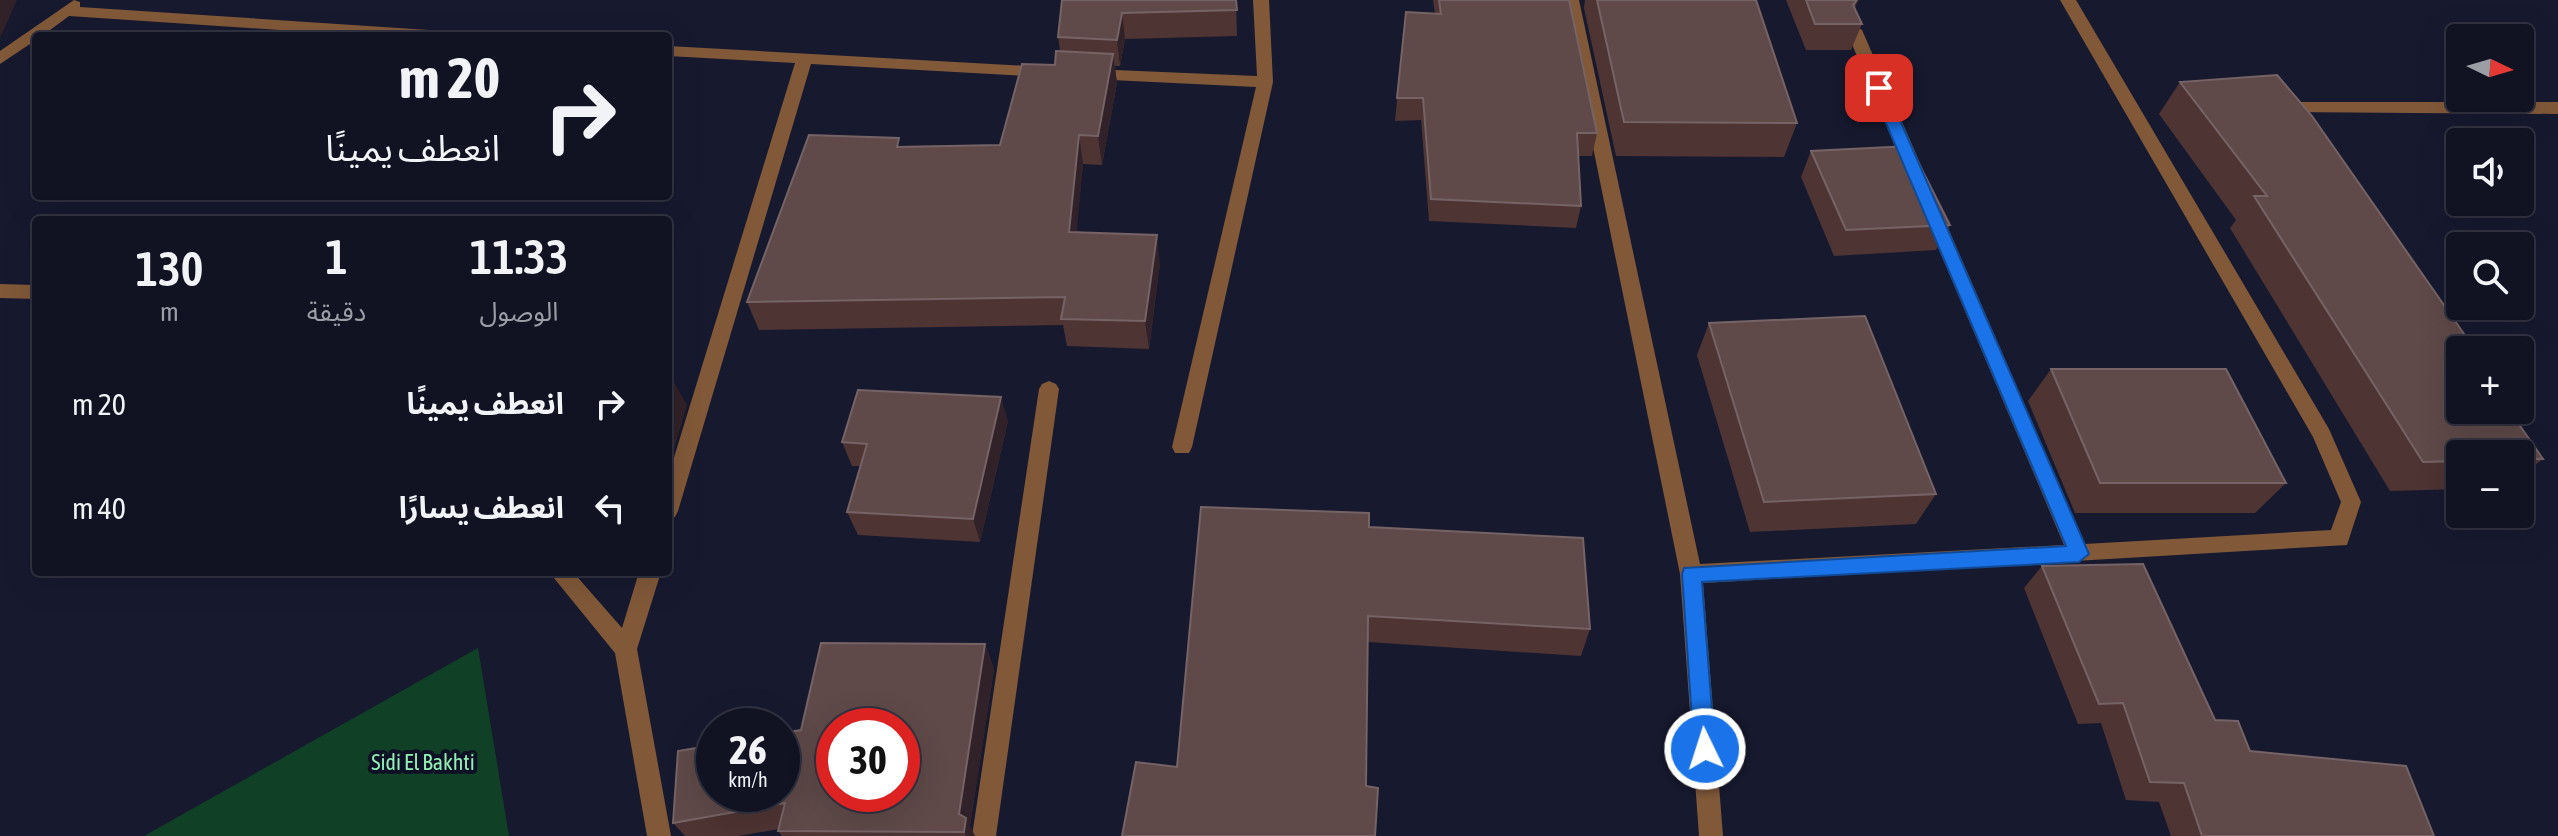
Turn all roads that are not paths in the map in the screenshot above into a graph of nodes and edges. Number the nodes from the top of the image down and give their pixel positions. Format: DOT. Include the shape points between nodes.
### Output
graph roads {
  1 [pos="80,0"];
  2 [pos="1261,0"];
  3 [pos="1571,0"];
  4 [pos="2068,0"];
  5 [pos="65,11"];
  6 [pos="1854,30"];
  7 [pos="37,32"];
  8 [pos="383,32"];
  9 [pos="32,35"];
  10 [pos="672,51"];
  11 [pos="0,59"];
  12 [pos="804,60"];
  13 [pos="1265,82"];
  14 [pos="2274,108"];
  15 [pos="2558,108"];
  16 [pos="0,291"];
  17 [pos="32,292"];
  18 [pos="1049,389"];
  19 [pos="1182,447"];
  20 [pos="672,498"];
  21 [pos="2079,554"];
  22 [pos="1691,574"];
  23 [pos="563,576"];
  24 [pos="649,576"];
  25 [pos="626,649"];
  26 [pos="659,836"];
  27 [pos="984,836"];
  28 [pos="1711,836"];
  1 -- 5 [label="street"];
  2 -- 13 [label="street"];
  3 -- 22 [label="street"];
  4 -- 21 [label="street" via="2322,435 2351,502 2339,539"];
  5 -- 7 [label="street"];
  5 -- 8 [label="street"];
  6 -- 21 [label="street"];
  9 -- 11 [label="street"];
  10 -- 12 [label="street"];
  12 -- 13 [label="street"];
  12 -- 20 [label="street"];
  13 -- 19 [label="street"];
  14 -- 15 [label="street"];
  16 -- 17 [label="street"];
  18 -- 27 [label="street"];
  21 -- 22 [label="street"];
  22 -- 28 [label="street"];
  23 -- 25 [label="street"];
  24 -- 25 [label="street"];
  25 -- 26 [label="street"];
}
